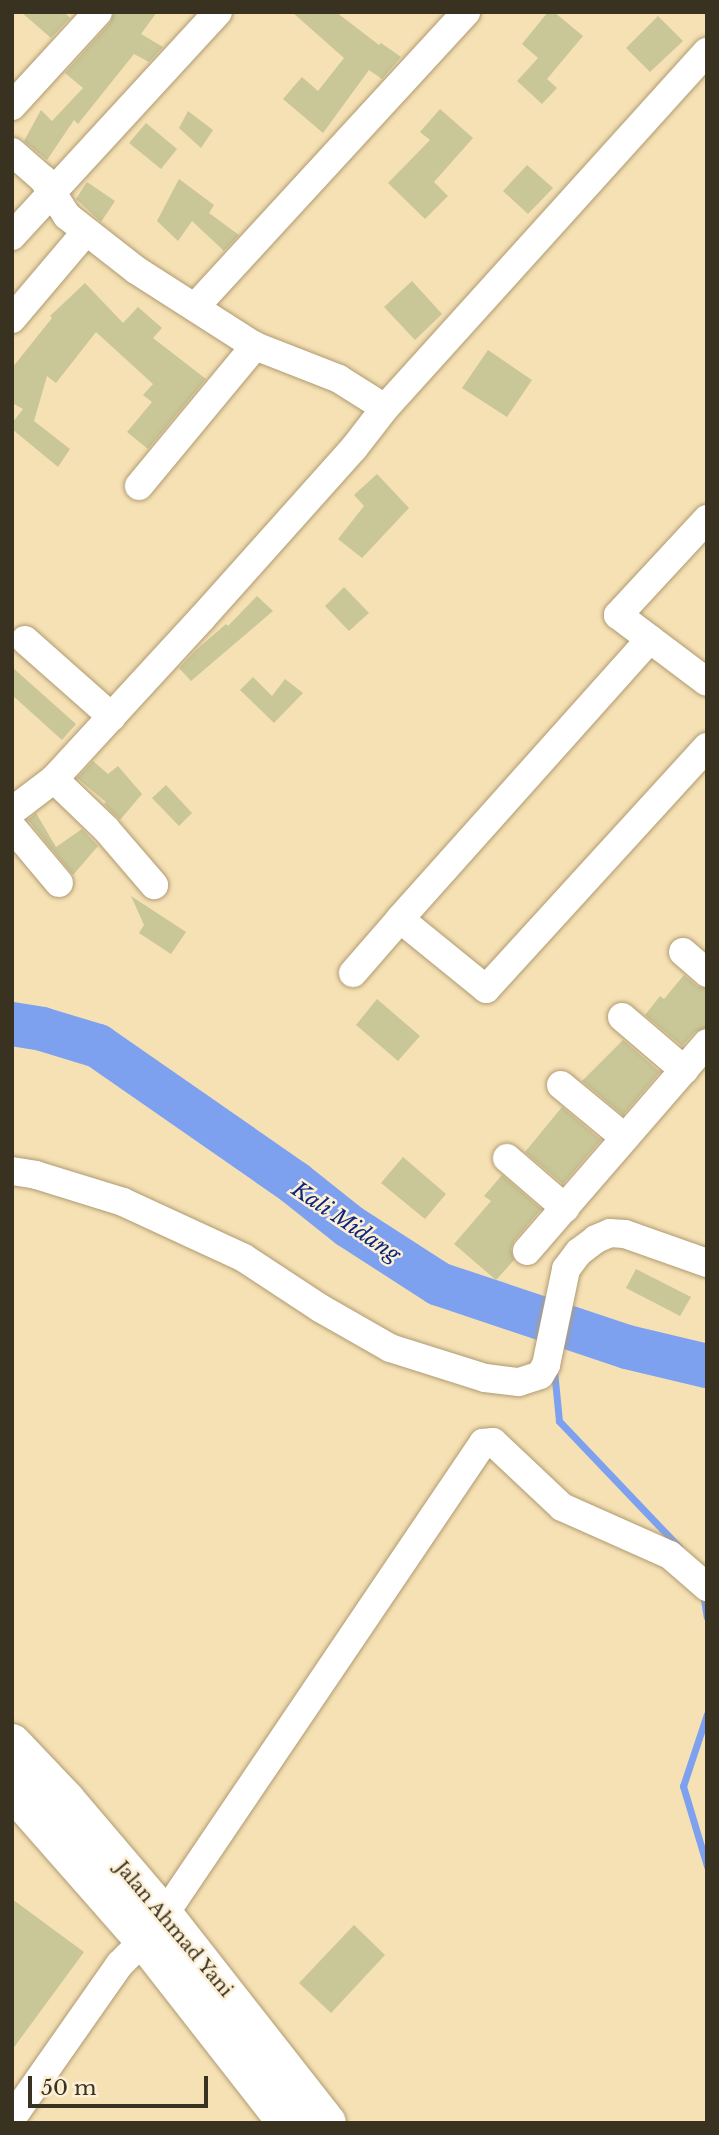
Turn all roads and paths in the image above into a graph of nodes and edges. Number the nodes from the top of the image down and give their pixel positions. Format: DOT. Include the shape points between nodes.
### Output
graph roads {
  1 [pos="98,12"];
  2 [pos="218,12"];
  3 [pos="466,12"];
  4 [pos="707,52"];
  5 [pos="12,106"];
  6 [pos="12,152"];
  7 [pos="54,194"];
  8 [pos="85,233"];
  9 [pos="12,236"];
  10 [pos="196,306"];
  11 [pos="12,319"];
  12 [pos="255,346"];
  13 [pos="385,408"];
  14 [pos="139,486"];
  15 [pos="707,519"];
  16 [pos="650,639"];
  17 [pos="25,640"];
  18 [pos="707,682"];
  19 [pos="112,716"];
  20 [pos="707,747"];
  21 [pos="54,779"];
  22 [pos="12,811"];
  23 [pos="12,827"];
  24 [pos="59,883"];
  25 [pos="155,885"];
  26 [pos="401,919"];
  27 [pos="683,952"];
  28 [pos="353,973"];
  29 [pos="707,973"];
  30 [pos="622,1017"];
  31 [pos="707,1043"];
  32 [pos="684,1070"];
  33 [pos="561,1085"];
  34 [pos="625,1138"];
  35 [pos="507,1158"];
  36 [pos="12,1171"];
  37 [pos="565,1208"];
  38 [pos="527,1251"];
  39 [pos="707,1263"];
  40 [pos="707,1587"];
  41 [pos="12,1743"];
  42 [pos="12,1790"];
  43 [pos="54,1811"];
  44 [pos="154,1928"];
  45 [pos="12,2118"];
  46 [pos="287,2123"];
  47 [pos="327,2123"];
  1 -- 5 [label="street"];
  2 -- 7 [label="street"];
  3 -- 10 [label="street"];
  4 -- 13 [label="street"];
  6 -- 7 [label="street"];
  7 -- 8 [label="street" via="67,216"];
  7 -- 9 [label="street"];
  8 -- 10 [label="street"];
  8 -- 11 [label="street"];
  10 -- 12 [label="street"];
  12 -- 13 [label="street" via="339,379"];
  12 -- 14 [label="street"];
  13 -- 19 [label="street"];
  15 -- 16 [label="street" via="618,615"];
  16 -- 18 [label="street"];
  16 -- 26 [label="street"];
  17 -- 19 [label="street"];
  19 -- 21 [label="street"];
  20 -- 26 [label="street" via="486,989"];
  21 -- 22 [label="street"];
  21 -- 25 [label="street"];
  23 -- 24 [label="street"];
  26 -- 28 [label="street"];
  27 -- 29 [label="street"];
  30 -- 32 [label="street"];
  31 -- 32 [label="street"];
  32 -- 34 [label="street"];
  33 -- 34 [label="street"];
  34 -- 37 [label="street"];
  35 -- 37 [label="street"];
  36 -- 39 [label="street" via="123,1202 244,1258 320,1308 400,1352 485,1378 519,1382 537,1378 547,1365 566,1269 596,1239 610,1233 625,1234"];
  37 -- 38 [label="street"];
  40 -- 44 [label="street" via="670,1555 562,1507 493,1442 483,1443"];
  41 -- 43 [label="highway, Jalan Ahmad Yani"];
  42 -- 43 [label="highway"];
  43 -- 44 [label="highway, Jalan Ahmad Yani"];
  44 -- 45 [label="street" via="120,1964"];
  44 -- 46 [label="highway"];
  44 -- 47 [label="highway, Jalan Ahmad Yani"];
}
